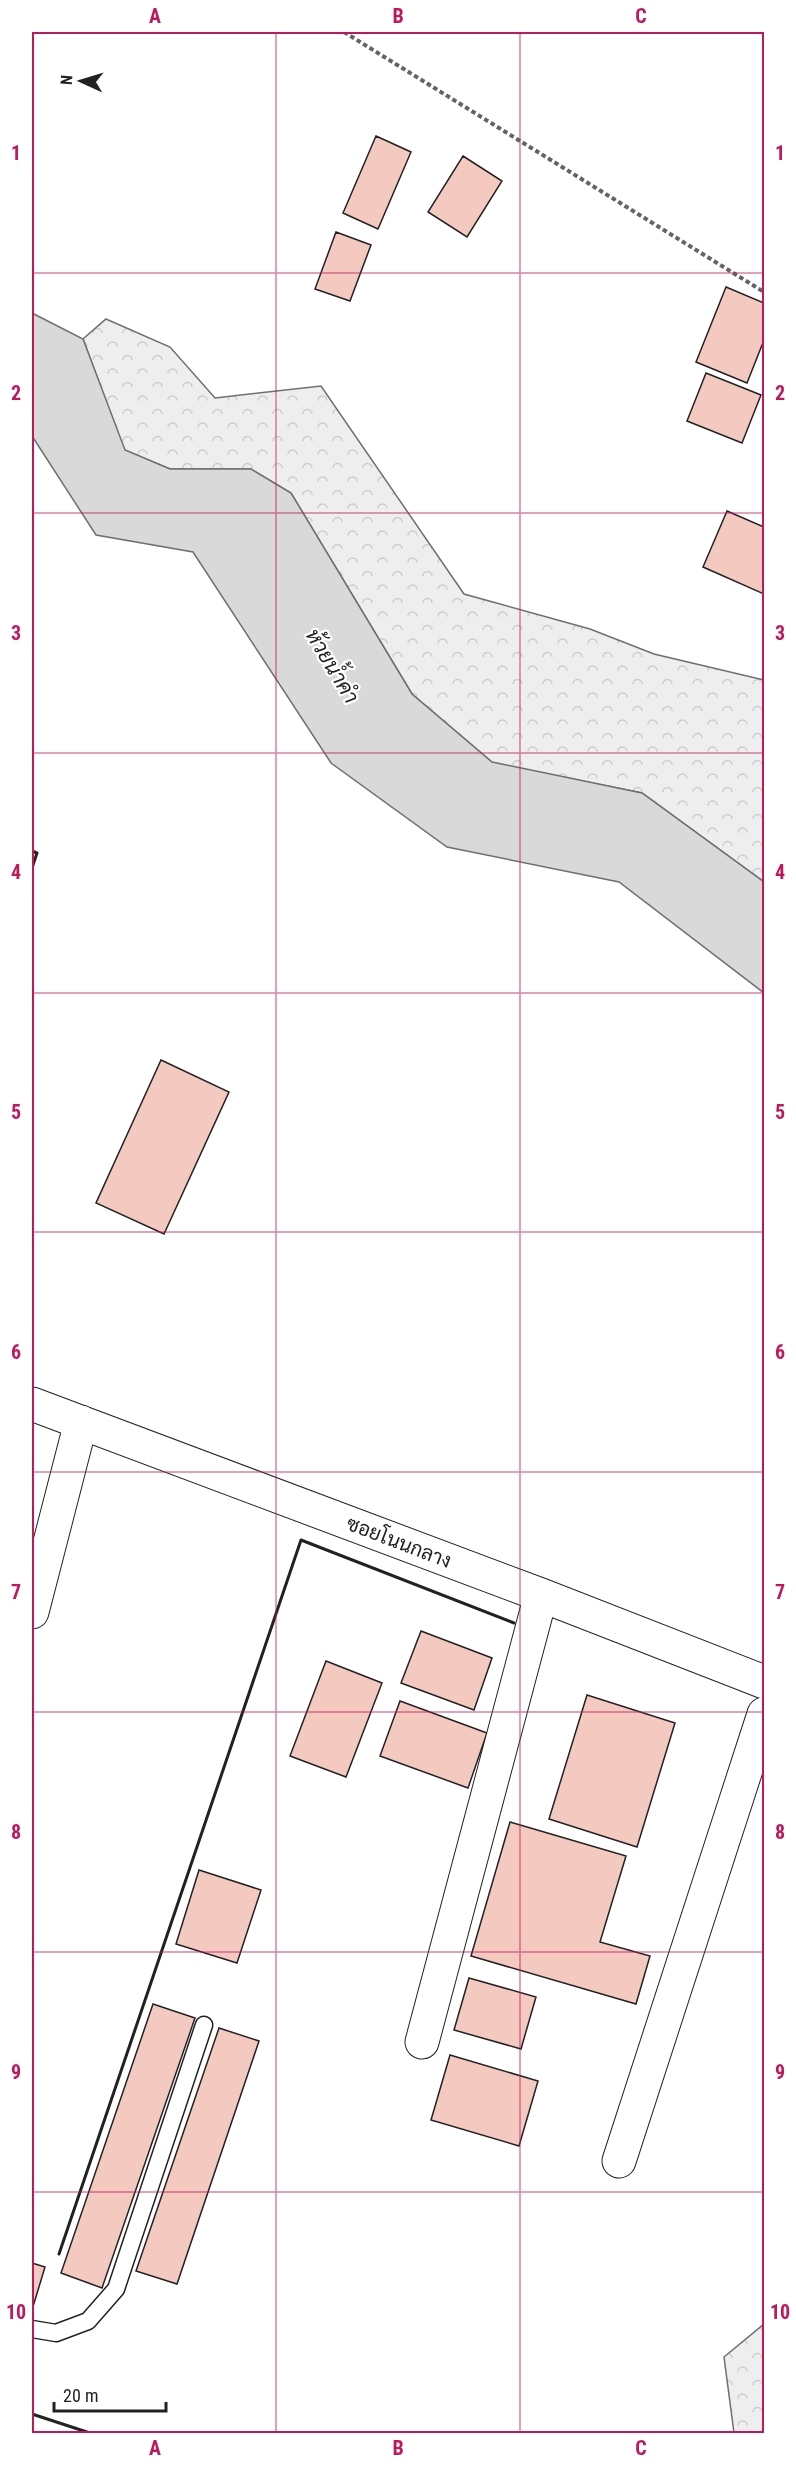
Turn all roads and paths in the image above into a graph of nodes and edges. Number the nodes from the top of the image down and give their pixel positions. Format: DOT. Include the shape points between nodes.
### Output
graph roads {
  1 [pos="344,32"];
  2 [pos="765,292"];
  3 [pos="32,1404"];
  4 [pos="81,1422"];
  5 [pos="541,1595"];
  6 [pos="32,1612"];
  7 [pos="765,1682"];
  8 [pos="765,1714"];
  9 [pos="204,2025"];
  10 [pos="422,2042"];
  11 [pos="619,2161"];
  12 [pos="32,2329"];
  1 -- 2 [label="path"];
  3 -- 4 [label="street, ซอยโนนกลาง"];
  4 -- 5 [label="street, ซอยโนนกลาง"];
  4 -- 6 [label="street"];
  5 -- 7 [label="street, ซอยโนนกลาง"];
  5 -- 10 [label="street"];
  8 -- 11 [label="street"];
  9 -- 12 [label="lane" via="116,2289 88,2320 56,2333"];
}
